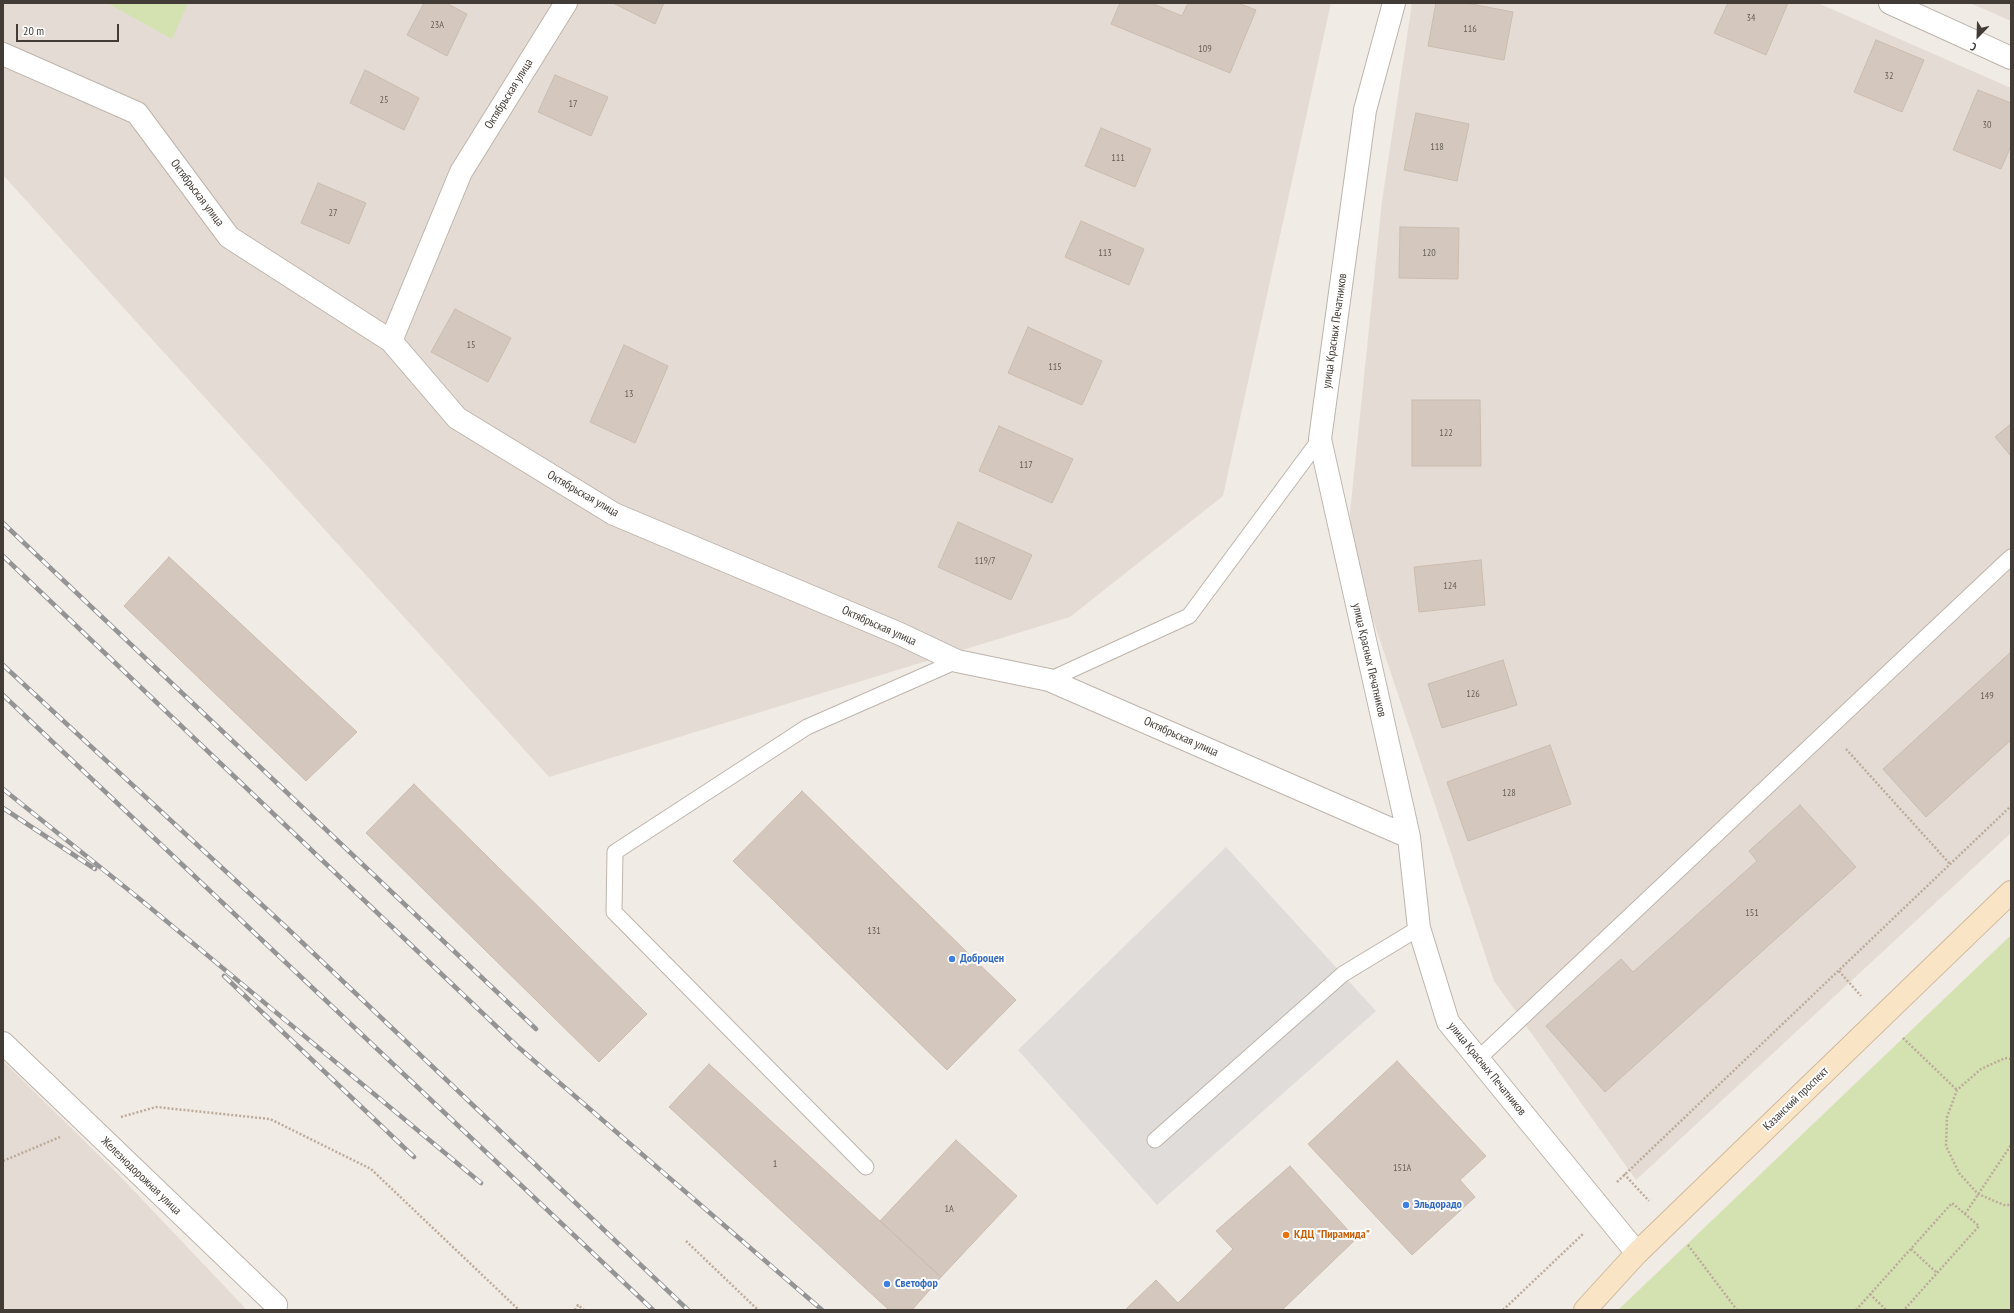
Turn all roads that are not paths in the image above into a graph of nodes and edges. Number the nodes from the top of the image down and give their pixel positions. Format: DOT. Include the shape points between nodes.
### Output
graph roads {
  1 [pos="566,3"];
  2 [pos="1394,3"];
  3 [pos="1890,3"];
  4 [pos="3,54"];
  5 [pos="2011,58"];
  6 [pos="391,342"];
  7 [pos="1320,439"];
  8 [pos="2011,557"];
  9 [pos="957,661"];
  10 [pos="1048,680"];
  11 [pos="1409,837"];
  12 [pos="2011,892"];
  13 [pos="1419,928"];
  14 [pos="3,1043"];
  15 [pos="1478,1059"];
  16 [pos="1155,1140"];
  17 [pos="866,1167"];
  18 [pos="1637,1253"];
  19 [pos="275,1310"];
  20 [pos="1585,1310"];
  1 -- 6 [label="street, Октябрьская улица" via="461,172"];
  2 -- 7 [label="street, улица Красных Печатников" via="1365,110"];
  3 -- 5 [label="street"];
  4 -- 6 [label="street, Октябрьская улица" via="137,113 230,237"];
  6 -- 9 [label="street, Октябрьская улица" via="456,418 614,514 900,634"];
  7 -- 10 [label="lane" via="1189,616"];
  7 -- 11 [label="street, улица Красных Печатников"];
  8 -- 15 [label="lane"];
  9 -- 10 [label="street, Октябрьская улица"];
  9 -- 17 [label="lane" via="807,727 615,852 614,912"];
  10 -- 11 [label="street, Октябрьская улица"];
  11 -- 13 [label="street, улица Красных Печатников"];
  12 -- 18 [label="street, Казанский проспект"];
  13 -- 15 [label="street, улица Красных Печатников" via="1448,1022"];
  13 -- 16 [label="lane" via="1343,974"];
  14 -- 19 [label="street, Железнодорожная улица" via="276,1305"];
  15 -- 18 [label="street, улица Красных Печатников"];
  18 -- 20 [label="street, Казанский проспект"];
}
